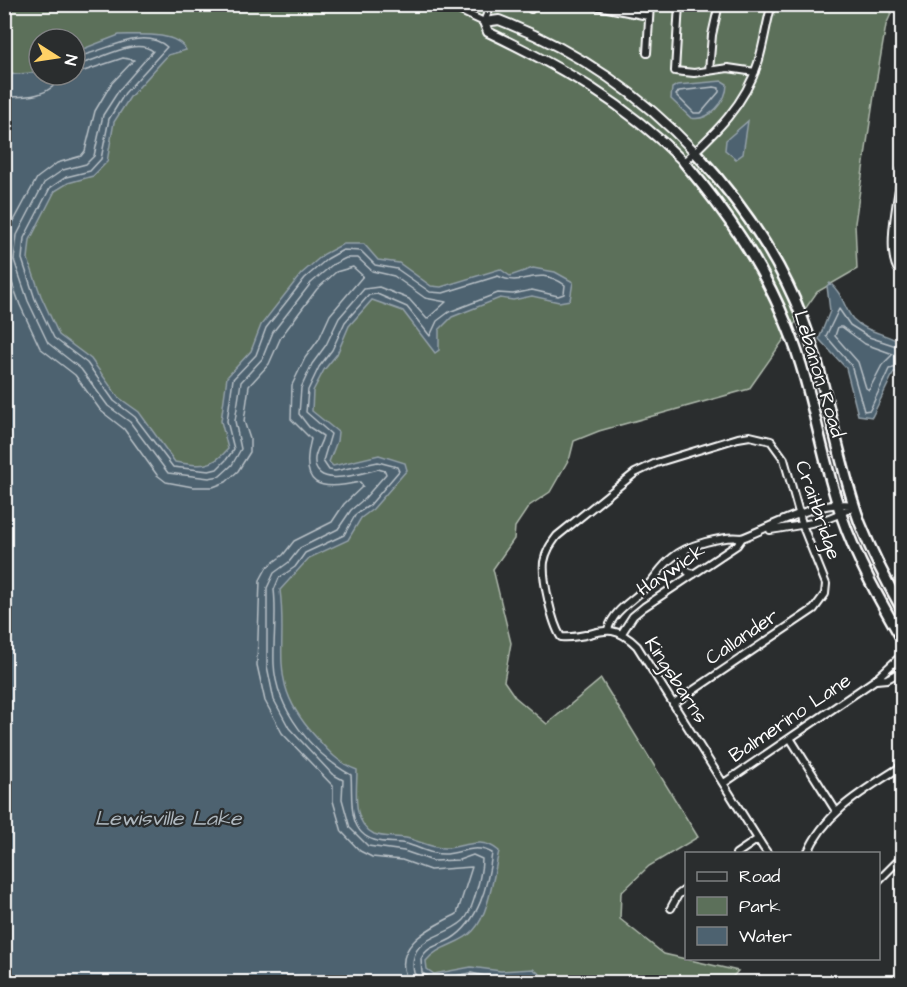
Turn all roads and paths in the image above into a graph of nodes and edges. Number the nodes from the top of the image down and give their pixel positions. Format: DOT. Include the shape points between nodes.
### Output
graph roads {
  1 [pos="446,4"];
  2 [pos="491,4"];
  3 [pos="587,4"];
  4 [pos="650,4"];
  5 [pos="679,4"];
  6 [pos="719,4"];
  7 [pos="772,4"];
  8 [pos="648,16"];
  9 [pos="484,22"];
  10 [pos="647,54"];
  11 [pos="583,61"];
  12 [pos="710,71"];
  13 [pos="755,72"];
  14 [pos="574,75"];
  15 [pos="695,152"];
  16 [pos="684,162"];
  17 [pos="903,170"];
  18 [pos="900,269"];
  19 [pos="838,503"];
  20 [pos="855,505"];
  21 [pos="814,510"];
  22 [pos="800,514"];
  23 [pos="841,515"];
  24 [pos="818,522"];
  25 [pos="803,527"];
  26 [pos="760,531"];
  27 [pos="742,538"];
  28 [pos="685,551"];
  29 [pos="694,574"];
  30 [pos="638,594"];
  31 [pos="825,594"];
  32 [pos="647,605"];
  33 [pos="903,609"];
  34 [pos="608,629"];
  35 [pos="622,633"];
  36 [pos="903,639"];
  37 [pos="903,655"];
  38 [pos="903,671"];
  39 [pos="875,680"];
  40 [pos="673,704"];
  41 [pos="790,738"];
  42 [pos="903,766"];
  43 [pos="724,783"];
  44 [pos="836,811"];
  45 [pos="758,838"];
  46 [pos="739,852"];
  47 [pos="767,852"];
  48 [pos="808,852"];
  49 [pos="903,856"];
  50 [pos="880,880"];
  51 [pos="685,890"];
  52 [pos="671,908"];
  1 -- 9 [label="street, Lebanon Road"];
  2 -- 9 [label="street"];
  3 -- 8 [label="street"];
  4 -- 8 [label="street"];
  5 -- 12 [label="street" via="675,71"];
  6 -- 12 [label="street"];
  7 -- 13 [label="street"];
  8 -- 10 [label="street"];
  9 -- 11 [label="street, Lebanon Road" via="499,20"];
  9 -- 14 [label="street, Lebanon Road" via="488,32"];
  11 -- 14 [label="street"];
  11 -- 15 [label="street, Lebanon Road" via="638,99"];
  12 -- 13 [label="street" via="728,68"];
  13 -- 15 [label="street" via="744,97"];
  14 -- 16 [label="street, Lebanon Road" via="619,105"];
  15 -- 16 [label="street"];
  15 -- 20 [label="main road, Lebanon Road" via="739,204 773,257 802,319"];
  16 -- 19 [label="main road, Lebanon Road" via="739,232 777,301 802,366"];
  17 -- 18 [label="street" via="894,231 894,258"];
  19 -- 20 [label="street, Haywick"];
  19 -- 21 [label="street, Haywick"];
  19 -- 23 [label="main road, Lebanon Road"];
  20 -- 23 [label="street, Haywick"];
  20 -- 33 [label="main road, Lebanon Road" via="885,579"];
  21 -- 22 [label="street, Haywick"];
  21 -- 24 [label="street"];
  22 -- 25 [label="street, Craitbridge"];
  22 -- 26 [label="street, Haywick"];
  22 -- 34 [label="street, Craitbridge" via="779,448 771,441 750,436 656,463 618,485 557,536 548,547 544,568 554,627 561,637 576,638"];
  23 -- 24 [label="street, Haywick"];
  23 -- 36 [label="main road, Lebanon Road" via="867,577"];
  24 -- 25 [label="street, Haywick"];
  25 -- 26 [label="street, Haywick"];
  25 -- 31 [label="street, Craitbridge" via="826,584"];
  26 -- 27 [label="street, Haywick"];
  27 -- 28 [label="street, Haywick"];
  27 -- 29 [label="street, Haywick"];
  28 -- 29 [label="street" via="682,565"];
  28 -- 30 [label="street, Haywick" via="673,556"];
  29 -- 32 [label="street, Haywick"];
  30 -- 32 [label="street"];
  30 -- 34 [label="street, Haywick" via="614,615"];
  31 -- 40 [label="street, Callander" via="814,609"];
  32 -- 35 [label="street, Haywick" via="633,616"];
  34 -- 35 [label="street, Kingsbarns"];
  35 -- 40 [label="street, Kingsbarns" via="637,646"];
  37 -- 39 [label="street, Balmerino Lane"];
  38 -- 39 [label="street, Balmerino Lane"];
  39 -- 41 [label="street, Balmerino Lane"];
  40 -- 43 [label="street, Kingsbarns"];
  41 -- 43 [label="street, Balmerino Lane"];
  41 -- 44 [label="street"];
  42 -- 44 [label="street"];
  43 -- 45 [label="street, Kingsbarns"];
  44 -- 48 [label="street" via="820,829"];
  45 -- 46 [label="street"];
  45 -- 47 [label="street, Kingsbarns"];
  49 -- 50 [label="street"];
  51 -- 52 [label="street"];
}
